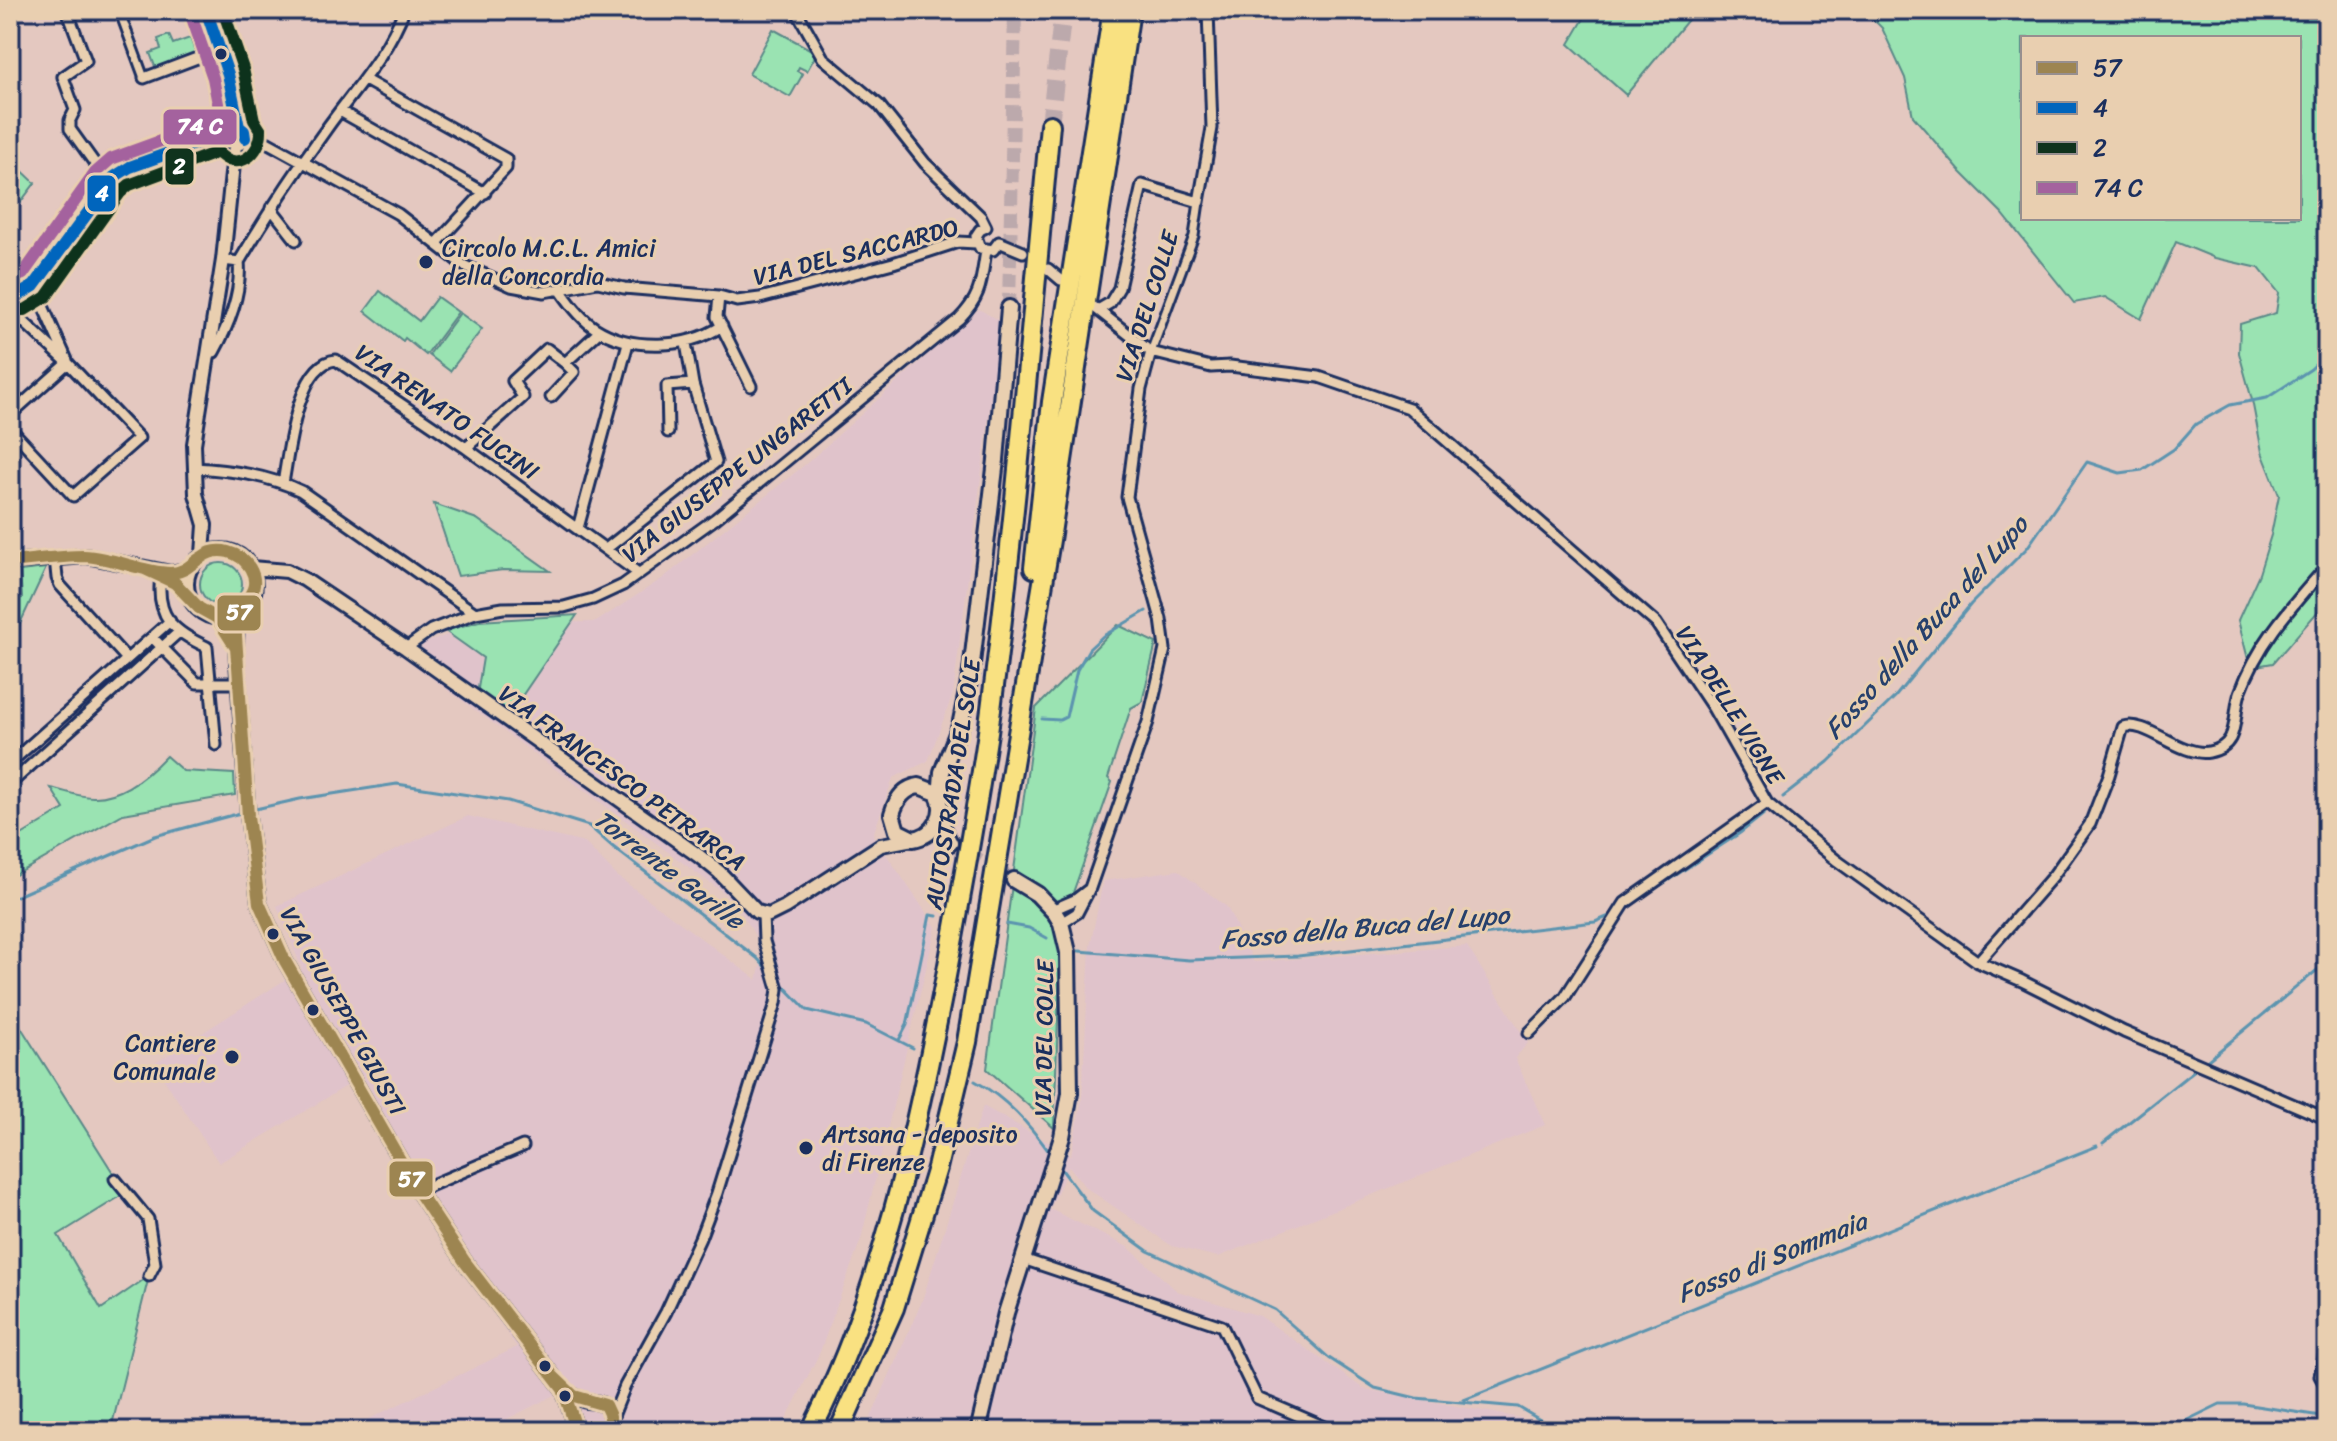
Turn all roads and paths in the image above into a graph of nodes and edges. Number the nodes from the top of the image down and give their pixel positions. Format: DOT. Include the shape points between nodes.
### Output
graph roads {
  1 [pos="67,10"];
  2 [pos="119,10"];
  3 [pos="206,10"];
  4 [pos="404,10"];
  5 [pos="796,10"];
  6 [pos="1113,10"];
  7 [pos="1130,10"];
  8 [pos="1208,10"];
  9 [pos="215,51"];
  10 [pos="144,78"];
  11 [pos="365,80"];
  12 [pos="340,111"];
  13 [pos="1050,125"];
  14 [pos="237,135"];
  15 [pos="301,163"];
  16 [pos="108,182"];
  17 [pos="485,193"];
  18 [pos="1199,202"];
  19 [pos="271,208"];
  20 [pos="986,227"];
  21 [pos="296,240"];
  22 [pos="999,242"];
  23 [pos="437,243"];
  24 [pos="976,243"];
  25 [pos="986,251"];
  26 [pos="1023,252"];
  27 [pos="223,260"];
  28 [pos="239,262"];
  29 [pos="1048,269"];
  30 [pos="1061,280"];
  31 [pos="34,286"];
  32 [pos="561,291"];
  33 [pos="10,294"];
  34 [pos="719,296"];
  35 [pos="1009,308"];
  36 [pos="10,309"];
  37 [pos="722,326"];
  38 [pos="600,331"];
  39 [pos="628,343"];
  40 [pos="686,343"];
  41 [pos="211,352"];
  42 [pos="1151,352"];
  43 [pos="68,363"];
  44 [pos="565,363"];
  45 [pos="693,384"];
  46 [pos="751,386"];
  47 [pos="551,397"];
  48 [pos="10,415"];
  49 [pos="10,428"];
  50 [pos="668,432"];
  51 [pos="466,448"];
  52 [pos="194,468"];
  53 [pos="283,483"];
  54 [pos="205,528"];
  55 [pos="578,528"];
  56 [pos="606,549"];
  57 [pos="224,550"];
  58 [pos="203,554"];
  59 [pos="55,558"];
  60 [pos="10,562"];
  61 [pos="2327,566"];
  62 [pos="144,568"];
  63 [pos="251,568"];
  64 [pos="189,569"];
  65 [pos="278,571"];
  66 [pos="638,573"];
  67 [pos="161,576"];
  68 [pos="254,592"];
  69 [pos="188,593"];
  70 [pos="475,613"];
  71 [pos="237,614"];
  72 [pos="217,618"];
  73 [pos="170,621"];
  74 [pos="179,632"];
  75 [pos="152,637"];
  76 [pos="162,648"];
  77 [pos="236,648"];
  78 [pos="406,648"];
  79 [pos="127,659"];
  80 [pos="104,680"];
  81 [pos="240,683"];
  82 [pos="211,685"];
  83 [pos="113,691"];
  84 [pos="216,745"];
  85 [pos="10,763"];
  86 [pos="942,772"];
  87 [pos="1012,774"];
  88 [pos="10,784"];
  89 [pos="919,786"];
  90 [pos="1767,803"];
  91 [pos="941,806"];
  92 [pos="892,820"];
  93 [pos="919,838"];
  94 [pos="881,845"];
  95 [pos="1014,880"];
  96 [pos="1090,888"];
  97 [pos="763,914"];
  98 [pos="1056,917"];
  99 [pos="1978,962"];
  100 [pos="1529,1033"];
  101 [pos="2327,1119"];
  102 [pos="523,1146"];
  103 [pos="115,1179"];
  104 [pos="418,1191"];
  105 [pos="1023,1259"];
  106 [pos="149,1276"];
  107 [pos="2327,1343"];
  108 [pos="2327,1388"];
  109 [pos="563,1389"];
  110 [pos="585,1401"];
  111 [pos="573,1425"];
  112 [pos="610,1427"];
  113 [pos="811,1431"];
  114 [pos="839,1431"];
  115 [pos="978,1431"];
  116 [pos="1334,1431"];
  1 -- 16 [label="street" via="86,61 63,77 75,110 70,129"];
  2 -- 10 [label="street"];
  3 -- 9 [label="street"];
  4 -- 11 [label="street" via="393,38"];
  5 -- 20 [label="street" via="823,58 879,105"];
  6 -- 87 [label="highway" via="1052,402"];
  7 -- 87 [label="highway"];
  8 -- 18 [label="street, VIA DEL COLLE" via="1212,128"];
  9 -- 10 [label="street"];
  9 -- 14 [label="street"];
  11 -- 12 [label="street"];
  11 -- 17 [label="street" via="506,159 506,168"];
  12 -- 15 [label="street"];
  12 -- 17 [label="street"];
  13 -- 113 [label="highway, AUTOSTRADA DEL SOLE" via="988,731 971,845 893,1213 840,1374"];
  14 -- 15 [label="street, VIA DEL SACCARDO" via="261,140"];
  14 -- 16 [label="street" via="219,135 130,167"];
  14 -- 27 [label="street"];
  15 -- 19 [label="street"];
  15 -- 23 [label="street, VIA DEL SACCARDO" via="398,214"];
  16 -- 31 [label="street"];
  17 -- 23 [label="street"];
  18 -- 42 [label="street, VIA DEL COLLE" via="1194,236"];
  18 -- 42 [label="street" via="1142,185 1119,288 1110,303 1096,309"];
  19 -- 21 [label="street"];
  19 -- 28 [label="street"];
  20 -- 22 [label="street" via="996,231"];
  20 -- 24 [label="street"];
  22 -- 25 [label="street"];
  22 -- 26 [label="street"];
  23 -- 32 [label="street, VIA DEL SACCARDO" via="463,265 511,286"];
  24 -- 25 [label="street"];
  24 -- 34 [label="street, VIA DEL SACCARDO" via="958,242 760,298 737,301"];
  25 -- 66 [label="street, VIA GIUSEPPE UNGARETTI" via="980,292 959,319 715,519"];
  27 -- 28 [label="street"];
  27 -- 41 [label="street"];
  28 -- 41 [label="street" via="234,310"];
  29 -- 30 [label="street"];
  31 -- 33 [label="street"];
  31 -- 43 [label="street"];
  32 -- 34 [label="street, VIA DEL SACCARDO" via="598,282"];
  32 -- 38 [label="street"];
  34 -- 37 [label="street" via="717,317"];
  35 -- 86 [label="main road" via="971,672 960,726"];
  36 -- 43 [label="street"];
  37 -- 40 [label="street"];
  37 -- 46 [label="street"];
  38 -- 39 [label="street"];
  38 -- 44 [label="street"];
  39 -- 40 [label="street"];
  39 -- 55 [label="street"];
  40 -- 45 [label="street"];
  41 -- 52 [label="street"];
  42 -- 90 [label="street, VIA DELLE VIGNE" via="1211,367 1319,377 1409,408 1656,623"];
  42 -- 96 [label="street, VIA DEL COLLE" via="1127,497 1165,649 1148,722"];
  43 -- 48 [label="street"];
  43 -- 49 [label="street" via="139,438 73,496"];
  44 -- 47 [label="street" via="574,372"];
  44 -- 51 [label="street" via="547,349 513,381 523,397"];
  45 -- 50 [label="street" via="667,386"];
  45 -- 56 [label="street" via="716,462"];
  51 -- 53 [label="street, VIA RENATO FUCINI" via="331,360 305,386"];
  51 -- 55 [label="street, VIA RENATO FUCINI"];
  52 -- 53 [label="street"];
  52 -- 54 [label="street"];
  53 -- 70 [label="street" via="320,503"];
  54 -- 57 [label="street"];
  54 -- 58 [label="street"];
  55 -- 56 [label="street, VIA RENATO FUCINI"];
  56 -- 66 [label="street, VIA RENATO FUCINI"];
  57 -- 58 [label="street"];
  57 -- 63 [label="street"];
  58 -- 64 [label="street"];
  59 -- 60 [label="street"];
  59 -- 62 [label="street" via="100,557"];
  59 -- 79 [label="street" via="60,585"];
  61 -- 99 [label="street" via="2263,643 2239,696 2231,742 2224,748 2189,751 2134,726 2123,727 2090,824 2053,876"];
  62 -- 64 [label="street" via="171,573"];
  62 -- 67 [label="street, VIA GIUSEPPE GIUSTI"];
  63 -- 65 [label="street, VIA FRANCESCO PETRARCA"];
  63 -- 68 [label="street"];
  64 -- 69 [label="street"];
  65 -- 68 [label="street"];
  65 -- 78 [label="street, VIA FRANCESCO PETRARCA" via="305,580"];
  66 -- 70 [label="street, VIA GIUSEPPE UNGARETTI" via="576,605"];
  67 -- 69 [label="street, VIA GIUSEPPE GIUSTI"];
  67 -- 73 [label="street" via="159,593"];
  68 -- 71 [label="street"];
  69 -- 72 [label="street, VIA GIUSEPPE GIUSTI" via="204,614"];
  70 -- 78 [label="street, VIA GIUSEPPE UNGARETTI" via="431,630"];
  71 -- 72 [label="street"];
  71 -- 77 [label="street, VIA GIUSEPPE GIUSTI"];
  72 -- 77 [label="street, VIA GIUSEPPE GIUSTI"];
  73 -- 74 [label="street"];
  73 -- 75 [label="street"];
  74 -- 76 [label="street"];
  74 -- 82 [label="street" via="207,647"];
  75 -- 76 [label="street"];
  75 -- 79 [label="street"];
  76 -- 82 [label="street" via="197,683"];
  76 -- 83 [label="street"];
  77 -- 81 [label="street, VIA GIUSEPPE GIUSTI"];
  78 -- 97 [label="street, VIA FRANCESCO PETRARCA" via="699,856"];
  79 -- 80 [label="street"];
  80 -- 83 [label="street"];
  80 -- 85 [label="street"];
  81 -- 82 [label="street"];
  81 -- 104 [label="street, VIA GIUSEPPE GIUSTI" via="259,903 285,961"];
  82 -- 84 [label="street"];
  83 -- 88 [label="street"];
  86 -- 89 [label="main road"];
  86 -- 91 [label="main road"];
  87 -- 114 [label="highway" via="967,1042 937,1168 894,1308"];
  89 -- 91 [label="main road" via="932,789"];
  89 -- 92 [label="main road" via="902,794"];
  90 -- 99 [label="street, VIA DELLE VIGNE"];
  90 -- 100 [label="street" via="1625,903 1565,997"];
  91 -- 93 [label="main road"];
  91 -- 93 [label="main road" via="950,843"];
  92 -- 93 [label="main road" via="897,831"];
  92 -- 94 [label="street"];
  93 -- 94 [label="street"];
  94 -- 97 [label="street" via="785,907"];
  95 -- 98 [label="main road" via="1037,894"];
  96 -- 98 [label="street"];
  96 -- 98 [label="street, VIA DEL COLLE" via="1077,913"];
  97 -- 112 [label="street" via="764,941 778,989 776,1003 700,1238 625,1386"];
  98 -- 105 [label="main road, VIA DEL COLLE" via="1069,964 1070,1093 1062,1137"];
  99 -- 101 [label="street, VIA DELLE VIGNE"];
  102 -- 104 [label="street"];
  103 -- 106 [label="street" via="148,1219 155,1264"];
  104 -- 109 [label="street, VIA GIUSEPPE GIUSTI" via="465,1262"];
  105 -- 115 [label="main road, VIA DEL COLLE"];
  105 -- 116 [label="street" via="1222,1326 1257,1398"];
  107 -- 108 [label="street" via="2320,1376"];
  109 -- 110 [label="street, VIA GIUSEPPE GIUSTI"];
  109 -- 111 [label="street, VIA GIUSEPPE GIUSTI"];
  110 -- 111 [label="street, VIA GIUSEPPE GIUSTI"];
  110 -- 112 [label="street, VIA GIUSEPPE GIUSTI" via="604,1404"];
}
